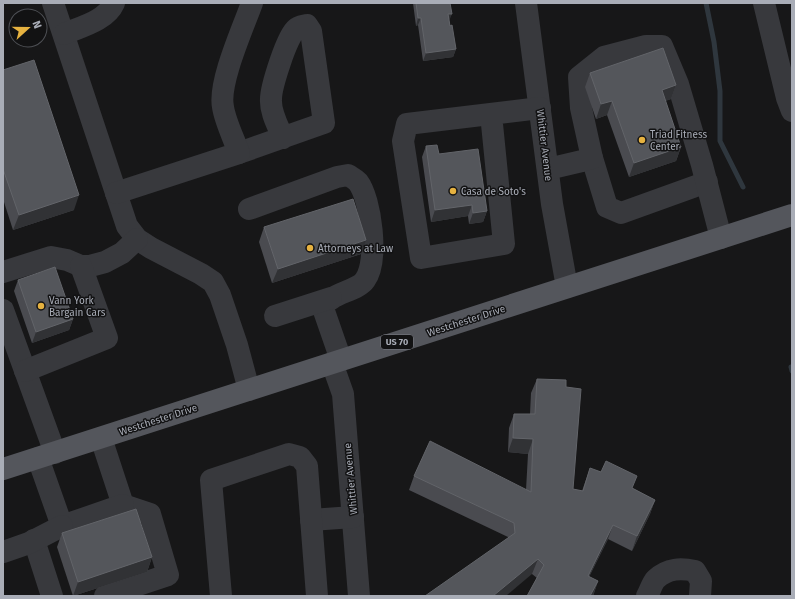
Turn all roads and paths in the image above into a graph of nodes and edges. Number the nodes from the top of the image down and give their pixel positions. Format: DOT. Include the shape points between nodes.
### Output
graph roads {
  1 [pos="53,3"];
  2 [pos="114,3"];
  3 [pos="252,3"];
  4 [pos="526,3"];
  5 [pos="765,3"];
  6 [pos="64,34"];
  7 [pos="540,108"];
  8 [pos="792,111"];
  9 [pos="491,114"];
  10 [pos="283,138"];
  11 [pos="239,153"];
  12 [pos="592,158"];
  13 [pos="548,168"];
  14 [pos="707,182"];
  15 [pos="116,193"];
  16 [pos="249,209"];
  17 [pos="792,215"];
  18 [pos="721,238"];
  19 [pos="137,239"];
  20 [pos="81,266"];
  21 [pos="3,272"];
  22 [pos="567,287"];
  23 [pos="331,298"];
  24 [pos="3,310"];
  25 [pos="275,316"];
  26 [pos="336,362"];
  27 [pos="25,371"];
  28 [pos="249,390"];
  29 [pos="100,438"];
  30 [pos="46,455"];
  31 [pos="3,469"];
  32 [pos="123,505"];
  33 [pos="353,517"];
  34 [pos="311,520"];
  35 [pos="62,526"];
  36 [pos="34,540"];
  37 [pos="3,552"];
  38 [pos="52,596"];
  39 [pos="105,596"];
  40 [pos="221,596"];
  41 [pos="316,596"];
  42 [pos="359,596"];
  43 [pos="647,596"];
  44 [pos="700,596"];
  1 -- 6 [label="street"];
  2 -- 6 [label="street" via="103,16"];
  3 -- 11 [label="street" via="222,94 223,107"];
  4 -- 7 [label="street, Whittier Avenue"];
  5 -- 8 [label="street"];
  6 -- 15 [label="street"];
  7 -- 9 [label="street"];
  7 -- 13 [label="street, Whittier Avenue"];
  9 -- 9 [label="street" via="407,124 403,141 421,258 504,244"];
  10 -- 11 [label="street"];
  11 -- 15 [label="street"];
  12 -- 13 [label="street"];
  12 -- 14 [label="street" via="607,208 621,213"];
  12 -- 14 [label="street" via="581,108 579,77 604,57 646,46 662,46 678,84"];
  13 -- 22 [label="street, Whittier Avenue"];
  14 -- 18 [label="street"];
  15 -- 19 [label="street" via="127,226"];
  16 -- 23 [label="street" via="337,177 348,175 357,181 365,197 372,229 371,267 365,280 360,284"];
  17 -- 18 [label="main road, Westchester Drive / US 70"];
  18 -- 22 [label="main road, Westchester Drive / US 70"];
  19 -- 20 [label="street" via="122,253 105,262"];
  19 -- 28 [label="street" via="213,282 220,295"];
  20 -- 21 [label="street" via="51,257"];
  20 -- 27 [label="street" via="108,338"];
  22 -- 26 [label="main road, Westchester Drive / US 70"];
  23 -- 25 [label="street"];
  23 -- 26 [label="street, Whittier Avenue" via="324,305 324,311"];
  24 -- 27 [label="street"];
  26 -- 28 [label="main road, Westchester Drive / US 70"];
  26 -- 33 [label="street, Whittier Avenue" via="343,394"];
  27 -- 30 [label="street"];
  28 -- 29 [label="main road, Westchester Drive / US 70"];
  29 -- 30 [label="main road, Westchester Drive / US 70"];
  29 -- 32 [label="street"];
  30 -- 31 [label="main road, Westchester Drive / US 70"];
  30 -- 35 [label="street"];
  32 -- 35 [label="street"];
  32 -- 39 [label="street" via="150,514 168,575"];
  33 -- 34 [label="street"];
  33 -- 42 [label="street, Whittier Avenue"];
  34 -- 40 [label="street" via="307,466 300,457 289,454 211,480"];
  34 -- 41 [label="street"];
  35 -- 36 [label="street"];
  36 -- 37 [label="street"];
  36 -- 38 [label="street"];
  43 -- 44 [label="street" via="656,580 670,570 684,568 695,571 701,581"];
}
